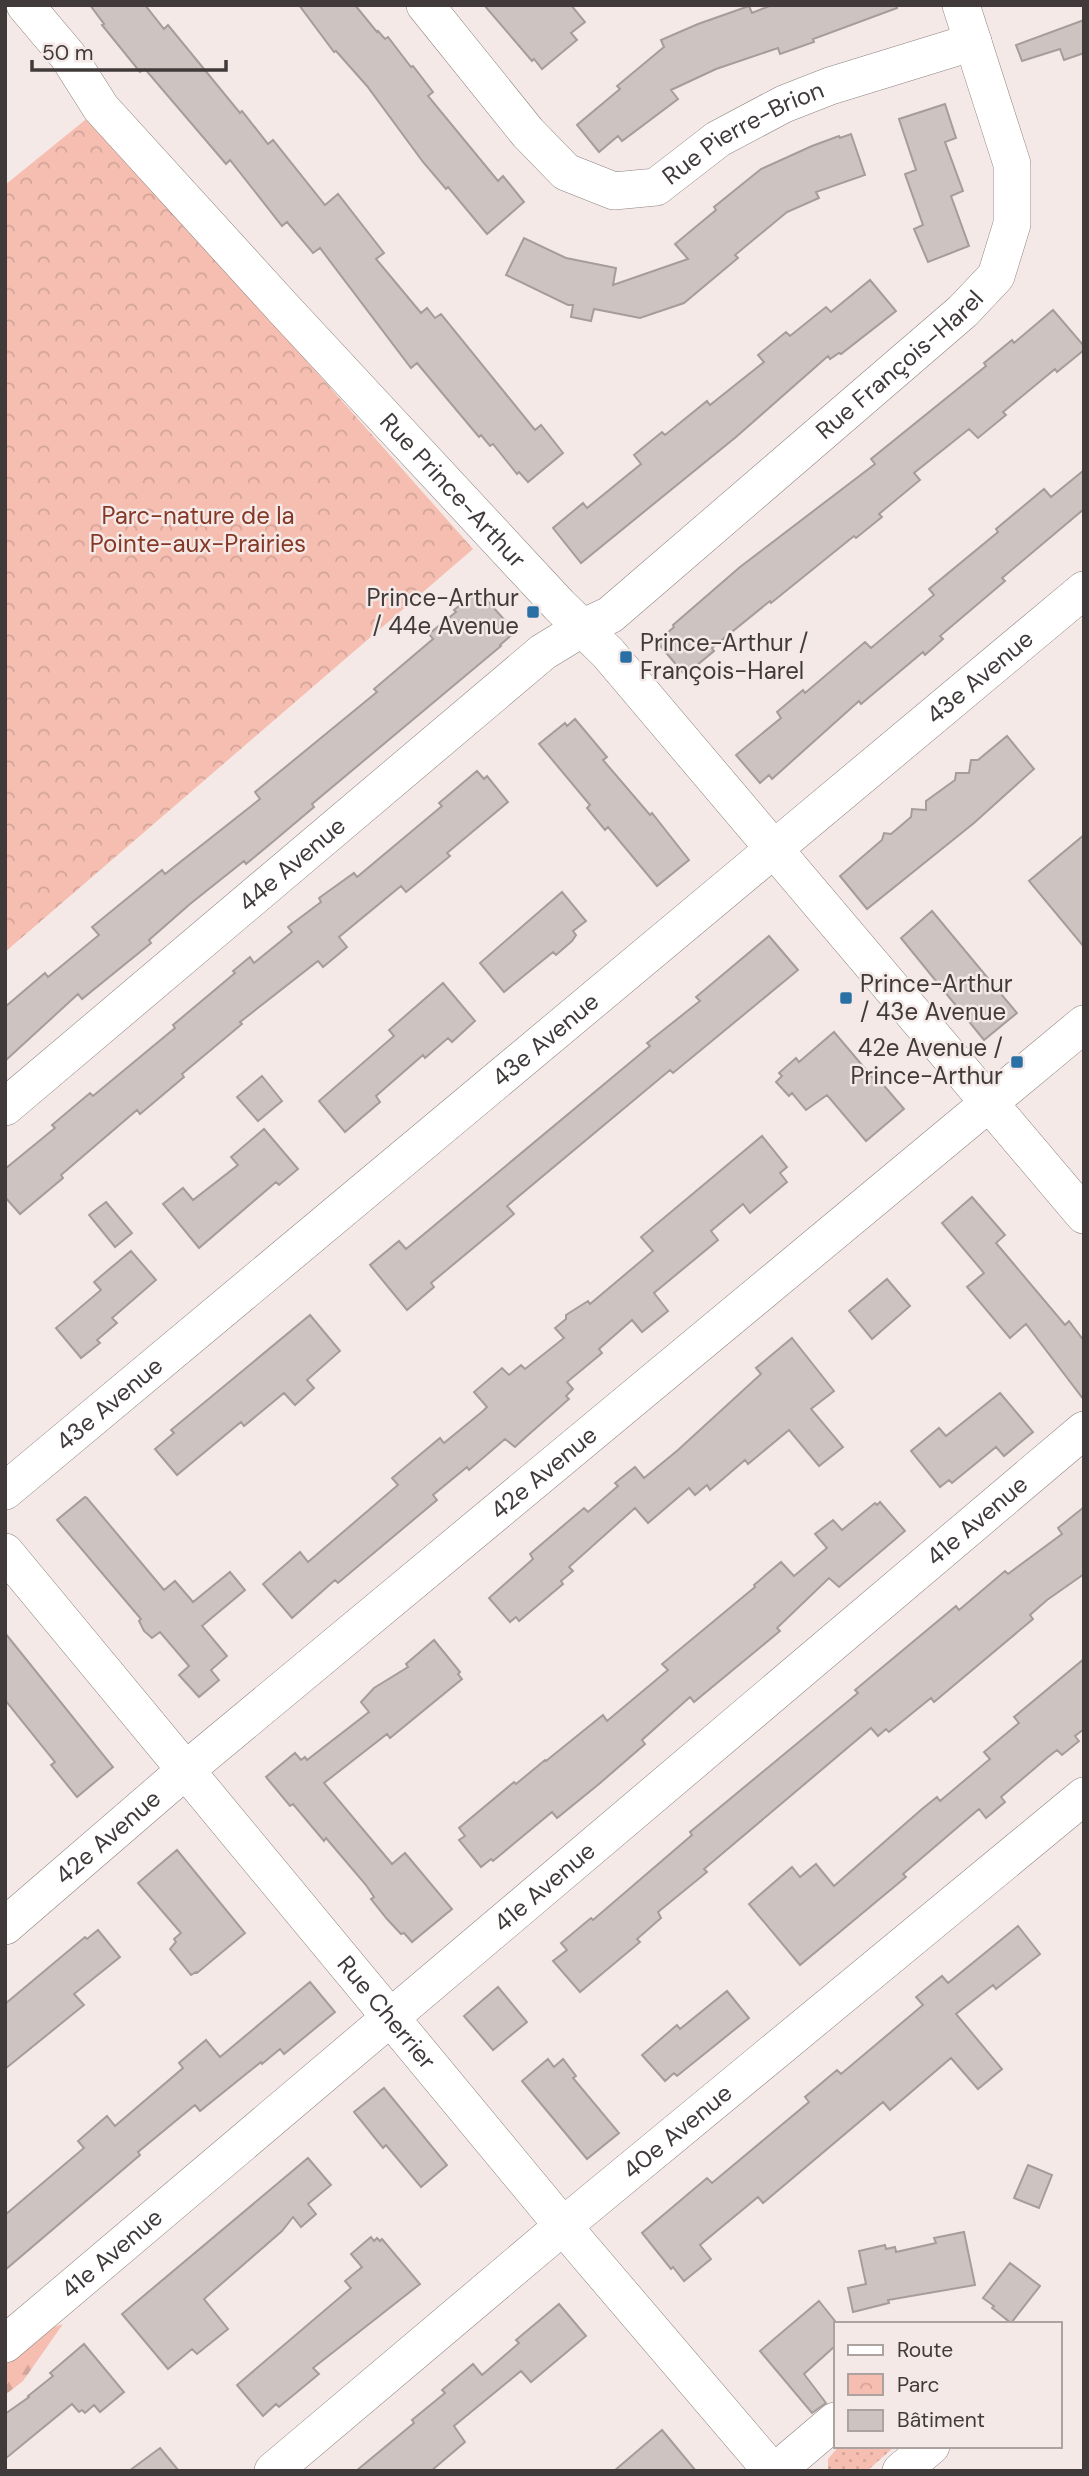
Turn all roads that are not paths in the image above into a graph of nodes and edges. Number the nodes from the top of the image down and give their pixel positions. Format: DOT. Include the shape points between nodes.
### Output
graph roads {
  1 [pos="25,5"];
  2 [pos="425,5"];
  3 [pos="961,5"];
  4 [pos="973,43"];
  5 [pos="1084,590"];
  6 [pos="584,627"];
  7 [pos="773,848"];
  8 [pos="1084,1024"];
  9 [pos="990,1102"];
  10 [pos="5,1107"];
  11 [pos="1084,1214"];
  12 [pos="1084,1430"];
  13 [pos="5,1491"];
  14 [pos="5,1552"];
  15 [pos="187,1769"];
  16 [pos="1084,1796"];
  17 [pos="5,1926"];
  18 [pos="391,2017"];
  19 [pos="563,2226"];
  20 [pos="5,2344"];
  21 [pos="834,2422"];
  22 [pos="929,2448"];
  23 [pos="273,2471"];
  24 [pos="774,2471"];
  25 [pos="901,2471"];
  1 -- 6 [label="street, Rue Prince-Arthur" via="68,56 101,108"];
  2 -- 4 [label="street, Rue Pierre-Brion" via="528,133 566,172 614,191 656,187 718,139 784,104"];
  3 -- 4 [label="street, Rue François-Harel"];
  4 -- 6 [label="street, Rue François-Harel" via="1012,164 1013,224 996,276 953,320 610,615"];
  5 -- 7 [label="street, 43e Avenue"];
  6 -- 7 [label="street, Rue Prince-Arthur"];
  6 -- 10 [label="street, 44e Avenue" via="543,652"];
  7 -- 9 [label="street, Rue Prince-Arthur"];
  7 -- 13 [label="street, 43e Avenue"];
  8 -- 9 [label="street, 42e Avenue"];
  9 -- 11 [label="street, Rue Prince-Arthur"];
  9 -- 15 [label="street, 42e Avenue"];
  12 -- 18 [label="street, 41e Avenue"];
  14 -- 15 [label="street, Rue Cherrier"];
  15 -- 17 [label="street, 42e Avenue"];
  15 -- 18 [label="street, Rue Cherrier"];
  16 -- 19 [label="street, 40e Avenue"];
  18 -- 19 [label="street, Rue Cherrier"];
  18 -- 20 [label="street, 41e Avenue"];
  19 -- 23 [label="street, 40e Avenue"];
  19 -- 24 [label="street, Rue Cherrier"];
  21 -- 24 [label="street"];
  22 -- 25 [label="street"];
}
